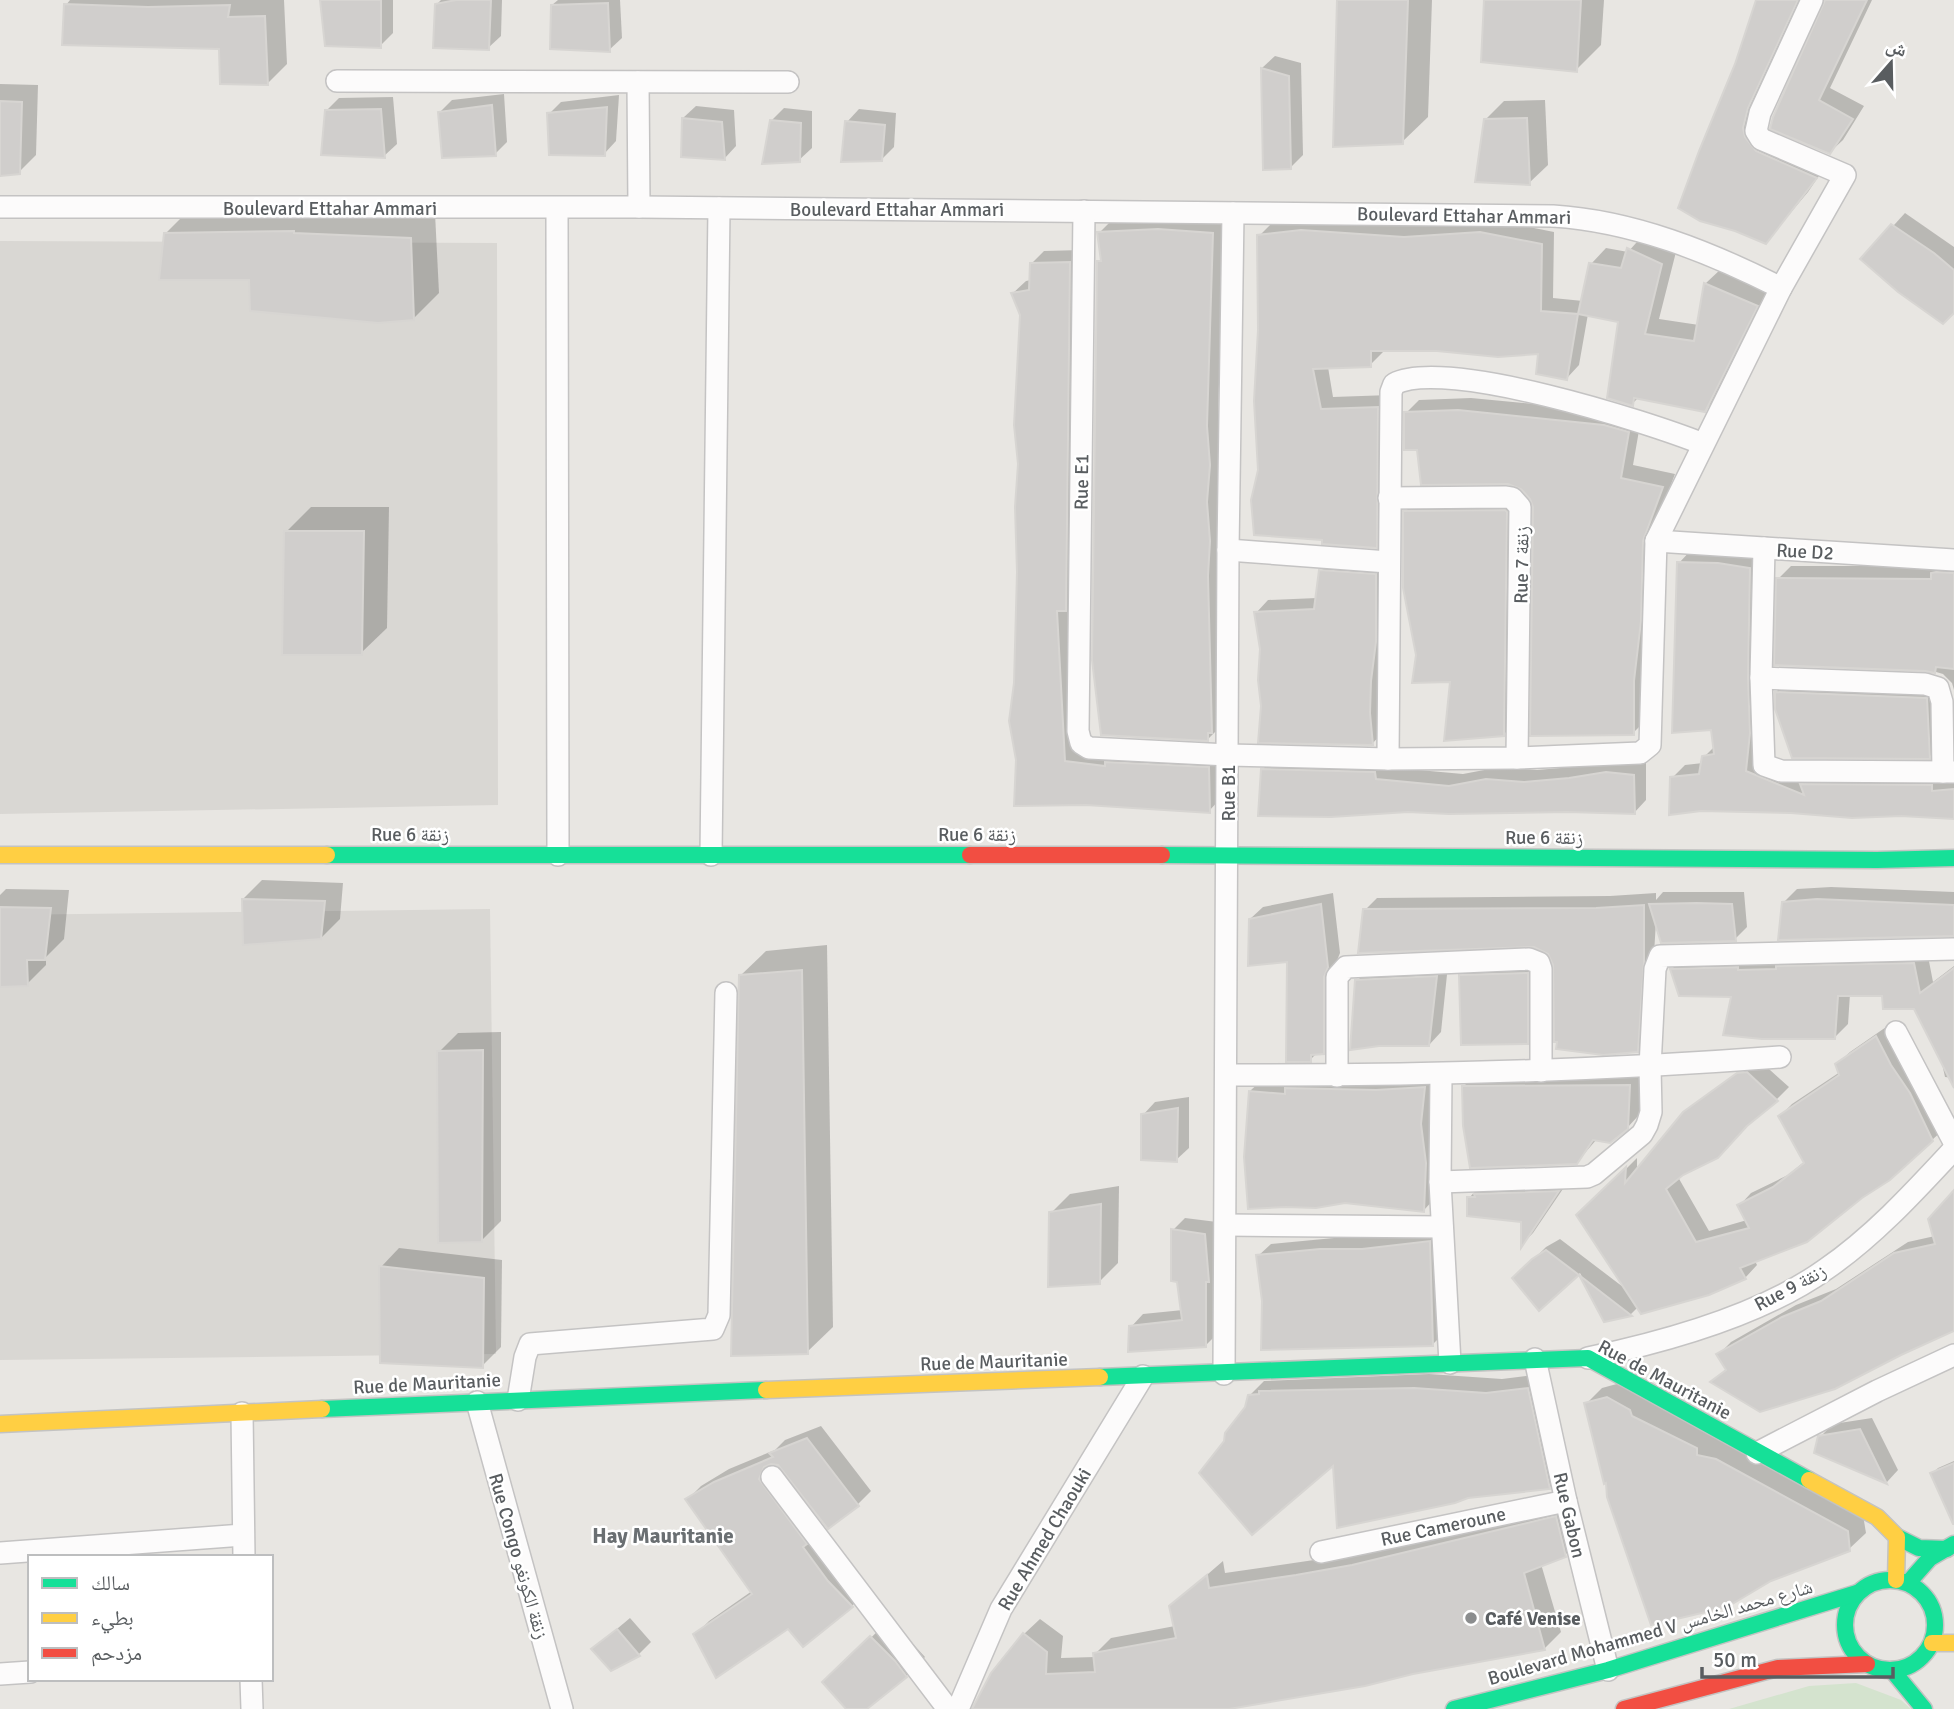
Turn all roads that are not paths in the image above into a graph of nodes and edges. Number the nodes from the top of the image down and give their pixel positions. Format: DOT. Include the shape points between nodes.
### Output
graph roads {
  1 [pos="1812,0"];
  2 [pos="337,81"];
  3 [pos="638,82"];
  4 [pos="788,82"];
  5 [pos="0,207"];
  6 [pos="639,207"];
  7 [pos="556,208"];
  8 [pos="719,208"];
  9 [pos="1084,211"];
  10 [pos="1233,213"];
  11 [pos="1781,288"];
  12 [pos="1703,444"];
  13 [pos="1389,498"];
  14 [pos="1657,541"];
  15 [pos="1764,548"];
  16 [pos="1228,550"];
  17 [pos="1954,560"];
  18 [pos="1388,562"];
  19 [pos="1761,678"];
  20 [pos="1228,755"];
  21 [pos="1517,758"];
  22 [pos="1388,759"];
  23 [pos="1949,772"];
  24 [pos="0,855"];
  25 [pos="558,855"];
  26 [pos="711,855"];
  27 [pos="1228,855"];
  28 [pos="1954,858"];
  29 [pos="1953,949"];
  30 [pos="726,993"];
  31 [pos="1896,1031"];
  32 [pos="1780,1057"];
  33 [pos="1650,1067"];
  34 [pos="1541,1070"];
  35 [pos="1226,1075"];
  36 [pos="1441,1075"];
  37 [pos="1337,1076"];
  38 [pos="1954,1142"];
  39 [pos="1954,1149"];
  40 [pos="1440,1182"];
  41 [pos="1226,1224"];
  42 [pos="1442,1227"];
  43 [pos="1954,1355"];
  44 [pos="1588,1358"];
  45 [pos="1535,1359"];
  46 [pos="1450,1363"];
  47 [pos="1224,1374"];
  48 [pos="1143,1376"];
  49 [pos="518,1399"];
  50 [pos="477,1402"];
  51 [pos="242,1413"];
  52 [pos="0,1423"];
  53 [pos="1757,1453"];
  54 [pos="772,1477"];
  55 [pos="1566,1501"];
  56 [pos="243,1535"];
  57 [pos="1897,1537"];
  58 [pos="1950,1546"];
  59 [pos="1321,1552"];
  60 [pos="0,1553"];
  61 [pos="244,1555"];
  62 [pos="1902,1581"];
  63 [pos="1857,1594"];
  64 [pos="1954,1608"];
  65 [pos="1935,1621"];
  66 [pos="1932,1643"];
  67 [pos="1954,1643"];
  68 [pos="1867,1664"];
  69 [pos="1608,1670"];
  70 [pos="1892,1670"];
  71 [pos="28,1672"];
  72 [pos="0,1674"];
  73 [pos="251,1681"];
  74 [pos="253,1709"];
  75 [pos="562,1709"];
  76 [pos="948,1709"];
  77 [pos="958,1709"];
  78 [pos="1454,1709"];
  79 [pos="1625,1709"];
  80 [pos="1924,1709"];
  1 -- 11 [label="street" via="1759,113 1756,131 1761,139 1845,175"];
  2 -- 3 [label="street"];
  3 -- 4 [label="street"];
  3 -- 6 [label="street"];
  5 -- 7 [label="street, Boulevard Ettahar Ammari"];
  6 -- 7 [label="street, Boulevard Ettahar Ammari"];
  6 -- 8 [label="street, Boulevard Ettahar Ammari"];
  7 -- 25 [label="street"];
  8 -- 9 [label="street, Boulevard Ettahar Ammari"];
  8 -- 26 [label="street"];
  9 -- 10 [label="street, Boulevard Ettahar Ammari"];
  9 -- 20 [label="street, Rue E1" via="1081,743 1089,748"];
  10 -- 11 [label="street, Boulevard Ettahar Ammari" via="1578,217 1653,234"];
  10 -- 16 [label="street, Rue B1"];
  11 -- 12 [label="street"];
  12 -- 13 [label="street" via="1586,405 1532,393 1449,379 1406,380 1394,384 1391,392"];
  12 -- 14 [label="street"];
  13 -- 18 [label="street"];
  13 -- 21 [label="street, Rue 7 زنقة" via="1506,497 1520,507"];
  14 -- 15 [label="street, Rue D2"];
  14 -- 21 [label="street" via="1650,745 1634,754"];
  15 -- 17 [label="street, Rue D2"];
  15 -- 19 [label="street"];
  16 -- 18 [label="street"];
  16 -- 20 [label="street, Rue B1"];
  18 -- 22 [label="street"];
  19 -- 23 [label="street" via="1938,688"];
  19 -- 23 [label="street" via="1763,760 1769,768"];
  20 -- 22 [label="street"];
  20 -- 27 [label="street, Rue B1"];
  21 -- 22 [label="street"];
  24 -- 25 [label="street, Rue 6 زنقة"];
  25 -- 26 [label="street, Rue 6 زنقة"];
  26 -- 27 [label="street, Rue 6 زنقة"];
  27 -- 28 [label="street, Rue 6 زنقة"];
  27 -- 35 [label="street, Rue B1"];
  29 -- 33 [label="street" via="1660,956 1655,965"];
  30 -- 49 [label="street" via="719,1315 713,1329 530,1344"];
  31 -- 38 [label="street"];
  32 -- 33 [label="street"];
  33 -- 34 [label="street"];
  33 -- 40 [label="street" via="1647,1125 1594,1174 1580,1179"];
  34 -- 36 [label="street"];
  34 -- 37 [label="street" via="1541,969 1539,963 1528,959 1346,967 1337,977"];
  35 -- 37 [label="street"];
  35 -- 41 [label="street, Rue B1"];
  36 -- 37 [label="street"];
  36 -- 40 [label="street"];
  39 -- 44 [label="street, Rue 9 زنقة" via="1901,1206 1826,1270 1769,1302 1653,1344"];
  40 -- 42 [label="street"];
  41 -- 42 [label="street"];
  41 -- 47 [label="street, Rue B1"];
  42 -- 46 [label="street"];
  43 -- 53 [label="street"];
  44 -- 45 [label="street, Rue de Mauritanie"];
  44 -- 53 [label="street, Rue de Mauritanie"];
  45 -- 46 [label="street, Rue de Mauritanie"];
  45 -- 55 [label="street, Rue Gabon"];
  46 -- 47 [label="street, Rue de Mauritanie"];
  47 -- 48 [label="street, Rue de Mauritanie"];
  48 -- 49 [label="street, Rue de Mauritanie"];
  48 -- 77 [label="street, Rue Ahmed Chaouki" via="1001,1609"];
  49 -- 50 [label="street, Rue de Mauritanie"];
  50 -- 51 [label="street, Rue de Mauritanie"];
  50 -- 75 [label="street, Rue Congo زنقة الكونغو"];
  51 -- 52 [label="street, Rue de Mauritanie"];
  51 -- 56 [label="street"];
  53 -- 57 [label="street, Rue de Mauritanie" via="1877,1517"];
  54 -- 76 [label="street"];
  55 -- 59 [label="street, Rue Cameroune"];
  55 -- 69 [label="street, Rue Gabon"];
  56 -- 60 [label="street"];
  56 -- 61 [label="street"];
  57 -- 58 [label="street" via="1919,1548"];
  57 -- 62 [label="street"];
  58 -- 62 [label="street"];
  62 -- 63 [label="street" via="1881,1580"];
  62 -- 65 [label="street" via="1916,1587 1929,1601"];
  63 -- 68 [label="street" via="1849,1605 1845,1631 1856,1656"];
  63 -- 69 [label="street, Boulevard Mohammed V شارع محمد الخامس"];
  64 -- 65 [label="street"];
  65 -- 66 [label="street"];
  66 -- 67 [label="street"];
  66 -- 70 [label="street" via="1917,1662"];
  68 -- 70 [label="street"];
  68 -- 79 [label="street" via="1778,1668"];
  69 -- 78 [label="street, Boulevard Mohammed V شارع محمد الخامس"];
  70 -- 80 [label="street"];
  71 -- 72 [label="street"];
  73 -- 74 [label="street"];
}
